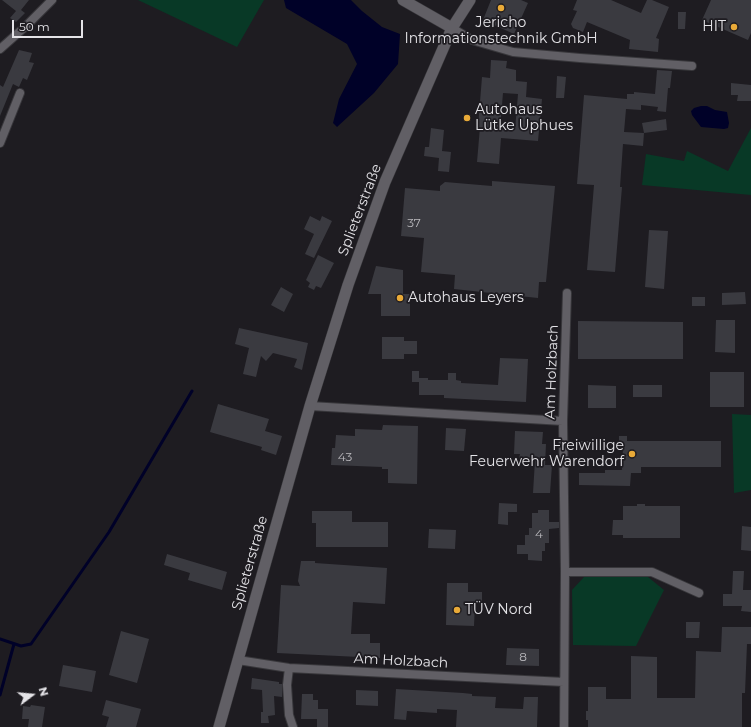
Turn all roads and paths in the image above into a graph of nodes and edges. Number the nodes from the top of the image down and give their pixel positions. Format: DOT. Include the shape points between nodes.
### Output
graph roads {
  1 [pos="51,0"];
  2 [pos="403,0"];
  3 [pos="470,0"];
  4 [pos="452,28"];
  5 [pos="0,49"];
  6 [pos="692,66"];
  7 [pos="20,93"];
  8 [pos="0,143"];
  9 [pos="567,293"];
  10 [pos="310,406"];
  11 [pos="563,420"];
  12 [pos="565,572"];
  13 [pos="699,593"];
  14 [pos="238,660"];
  15 [pos="289,668"];
  16 [pos="564,682"];
  17 [pos="219,727"];
  18 [pos="293,727"];
  19 [pos="564,727"];
  1 -- 5 [label="street"];
  2 -- 4 [label="street"];
  3 -- 4 [label="street, Splieterstraße"];
  4 -- 6 [label="street" via="472,40 513,52"];
  4 -- 10 [label="street, Splieterstraße" via="385,182 348,285"];
  7 -- 8 [label="street"];
  9 -- 11 [label="street, Am Holzbach"];
  10 -- 11 [label="street"];
  10 -- 14 [label="street, Splieterstraße"];
  11 -- 12 [label="street, Am Holzbach"];
  12 -- 13 [label="street" via="652,572"];
  12 -- 16 [label="street, Am Holzbach"];
  14 -- 15 [label="street, Am Holzbach"];
  14 -- 17 [label="street, Splieterstraße"];
  15 -- 16 [label="street, Am Holzbach"];
  15 -- 18 [label="street" via="288,715"];
  16 -- 19 [label="street, Am Holzbach"];
}
